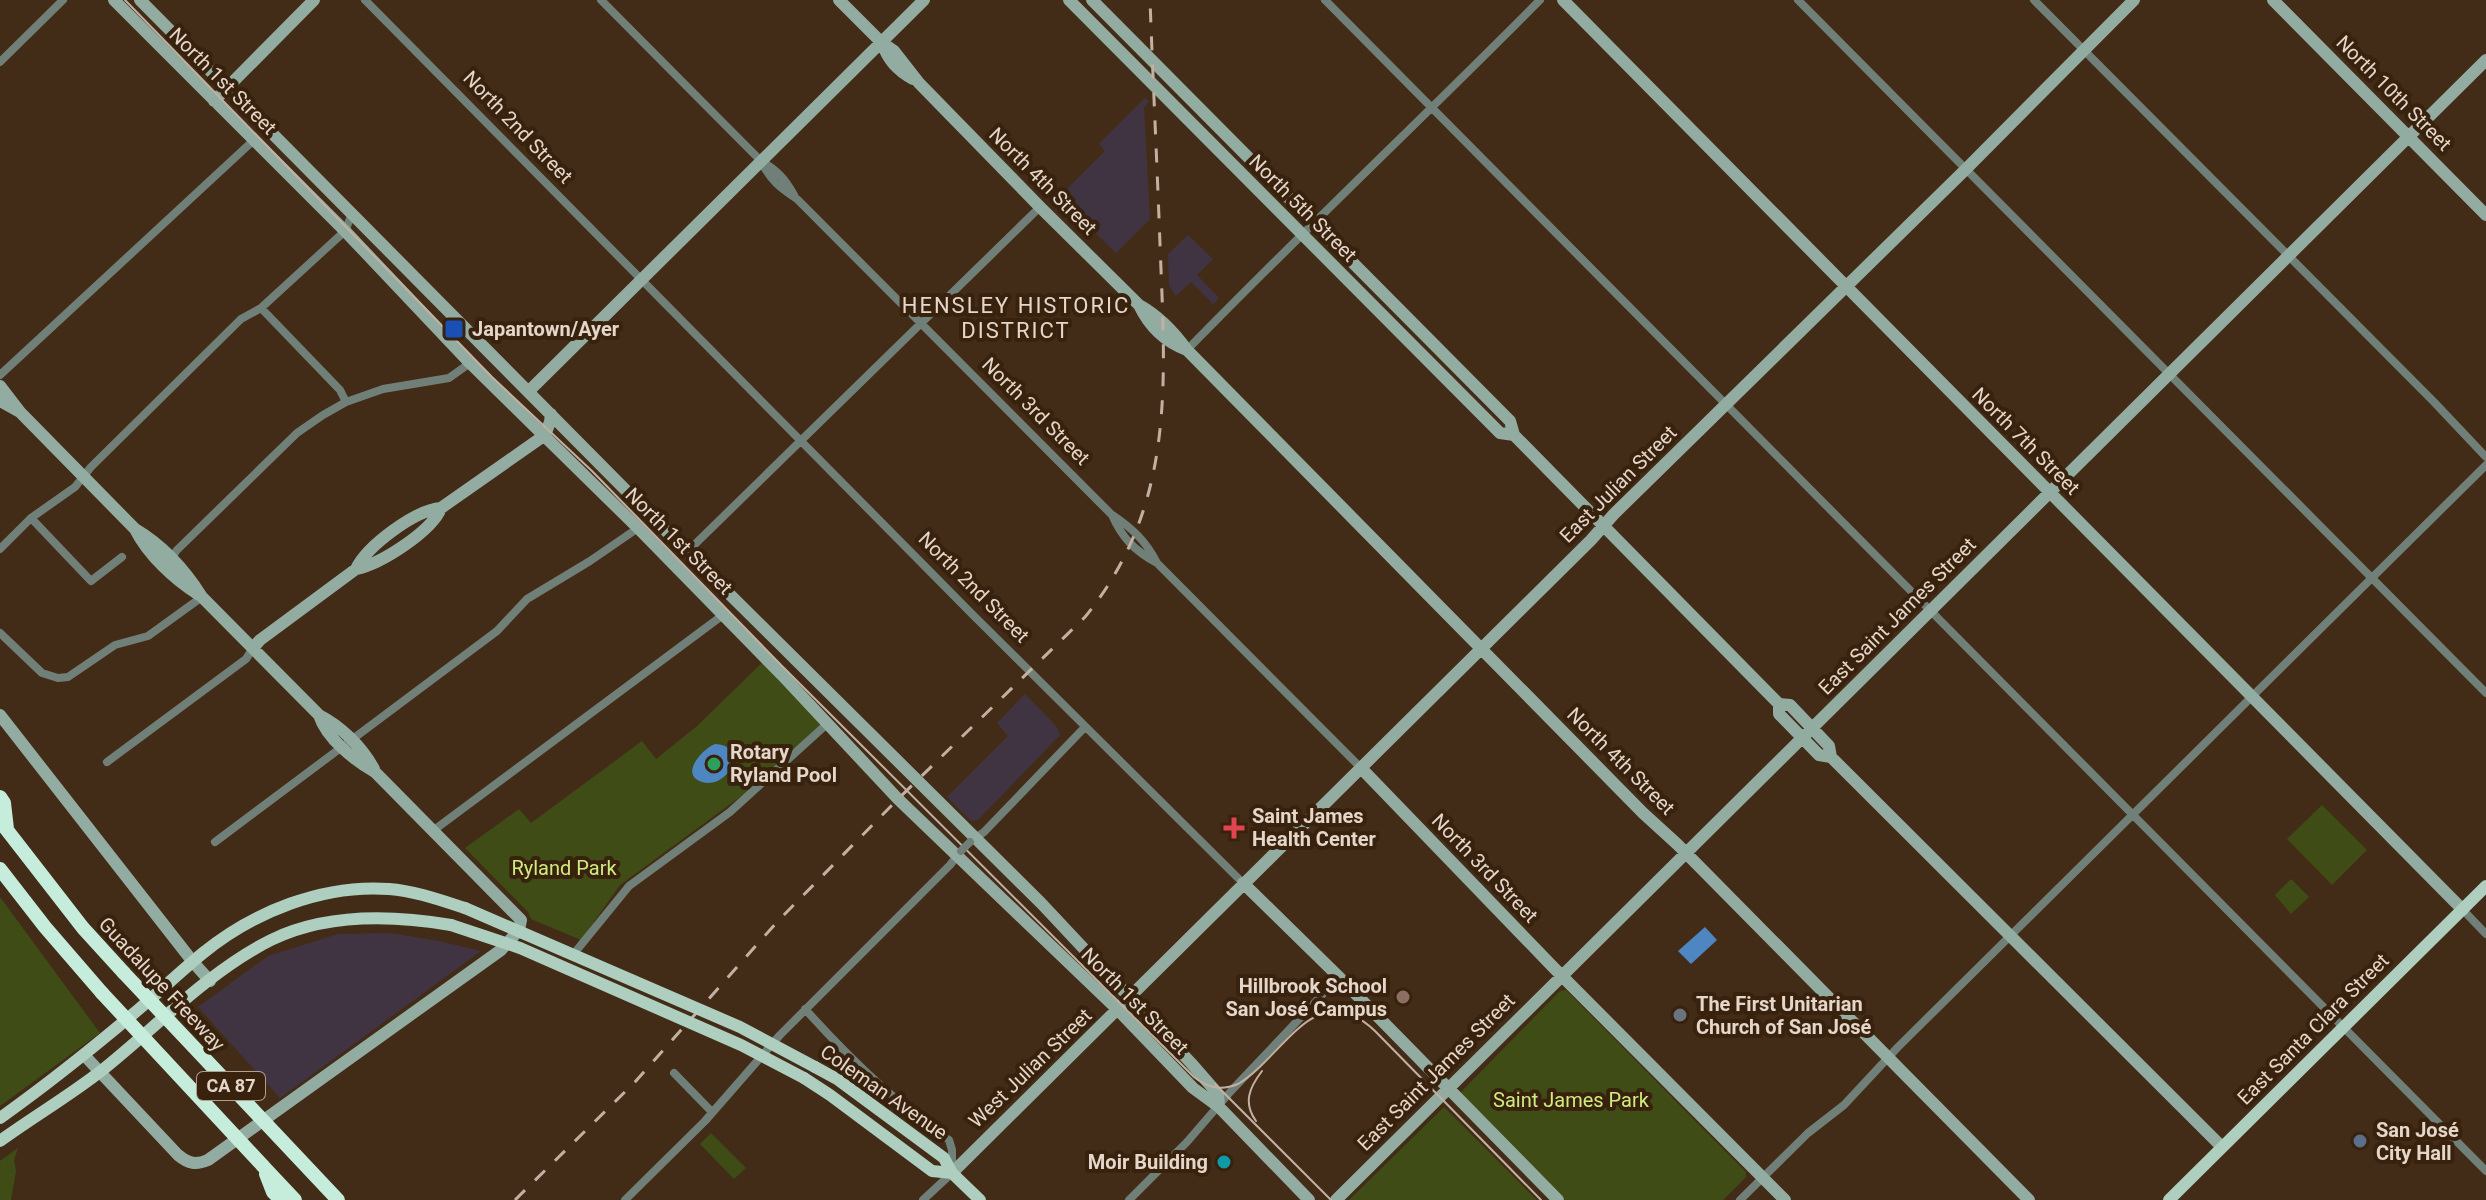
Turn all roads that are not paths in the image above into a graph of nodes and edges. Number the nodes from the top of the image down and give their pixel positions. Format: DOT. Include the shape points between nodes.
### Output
graph roads {
  1 [pos="63,0"];
  2 [pos="114,0"];
  3 [pos="140,0"];
  4 [pos="314,0"];
  5 [pos="365,0"];
  6 [pos="601,0"];
  7 [pos="839,0"];
  8 [pos="924,0"];
  9 [pos="1069,0"];
  10 [pos="1092,0"];
  11 [pos="1325,0"];
  12 [pos="1540,0"];
  13 [pos="1563,0"];
  14 [pos="1798,0"];
  15 [pos="2034,0"];
  16 [pos="2134,0"];
  17 [pos="2273,0"];
  18 [pos="881,42"];
  19 [pos="2084,50"];
  20 [pos="2486,60"];
  21 [pos="0,62"];
  22 [pos="227,87"];
  23 [pos="214,101"];
  24 [pos="1433,108"];
  25 [pos="2408,136"];
  26 [pos="254,140"];
  27 [pos="761,161"];
  28 [pos="1966,169"];
  29 [pos="1040,207"];
  30 [pos="352,214"];
  31 [pos="2486,215"];
  32 [pos="1313,223"];
  33 [pos="345,231"];
  34 [pos="1301,234"];
  35 [pos="2289,256"];
  36 [pos="641,280"];
  37 [pos="1846,288"];
  38 [pos="261,308"];
  39 [pos="921,323"];
  40 [pos="1187,350"];
  41 [pos="470,363"];
  42 [pos="2170,374"];
  43 [pos="0,375"];
  44 [pos="0,386"];
  45 [pos="529,391"];
  46 [pos="0,401"];
  47 [pos="346,402"];
  48 [pos="1726,405"];
  49 [pos="20,412"];
  50 [pos="551,414"];
  51 [pos="545,435"];
  52 [pos="1514,435"];
  53 [pos="800,441"];
  54 [pos="2486,457"];
  55 [pos="2486,465"];
  56 [pos="83,476"];
  57 [pos="2049,493"];
  58 [pos="31,518"];
  59 [pos="1604,526"];
  60 [pos="638,528"];
  61 [pos="0,549"];
  62 [pos="687,552"];
  63 [pos="122,557"];
  64 [pos="168,563"];
  65 [pos="2373,579"];
  66 [pos="202,597"];
  67 [pos="1931,610"];
  68 [pos="723,615"];
  69 [pos="0,633"];
  70 [pos="253,648"];
  71 [pos="1481,648"];
  72 [pos="2486,693"];
  73 [pos="2251,698"];
  74 [pos="1779,704"];
  75 [pos="0,715"];
  76 [pos="828,723"];
  77 [pos="1085,727"];
  78 [pos="1811,728"];
  79 [pos="1802,737"];
  80 [pos="347,744"];
  81 [pos="1831,757"];
  82 [pos="107,762"];
  83 [pos="1361,768"];
  84 [pos="0,797"];
  85 [pos="2132,816"];
  86 [pos="4,827"];
  87 [pos="434,830"];
  88 [pos="973,839"];
  89 [pos="215,842"];
  90 [pos="1685,853"];
  91 [pos="958,854"];
  92 [pos="0,869"];
  93 [pos="1243,883"];
  94 [pos="2486,886"];
  95 [pos="2463,910"];
  96 [pos="519,930"];
  97 [pos="2486,934"];
  98 [pos="2010,936"];
  99 [pos="573,955"];
  100 [pos="193,962"];
  101 [pos="560,969"];
  102 [pos="1561,975"];
  103 [pos="1339,977"];
  104 [pos="210,981"];
  105 [pos="1130,998"];
  106 [pos="805,1009"];
  107 [pos="1118,1010"];
  108 [pos="2343,1028"];
  109 [pos="84,1055"];
  110 [pos="1889,1058"];
  111 [pos="100,1071"];
  112 [pos="674,1073"];
  113 [pos="1447,1089"];
  114 [pos="1219,1107"];
  115 [pos="712,1112"];
  116 [pos="4,1116"];
  117 [pos="4,1138"];
  118 [pos="2222,1147"];
  119 [pos="263,1166"];
  120 [pos="2486,1171"];
  121 [pos="952,1173"];
  122 [pos="1763,1178"];
  123 [pos="281,1200"];
  124 [pos="295,1200"];
  125 [pos="338,1200"];
  126 [pos="625,1200"];
  127 [pos="923,1200"];
  128 [pos="980,1200"];
  129 [pos="1129,1200"];
  130 [pos="1309,1200"];
  131 [pos="1336,1200"];
  132 [pos="1558,1200"];
  133 [pos="1740,1200"];
  134 [pos="1785,1200"];
  135 [pos="2029,1200"];
  136 [pos="2169,1200"];
  1 -- 21 [label="street"];
  2 -- 23 [label="street, North 1st Street"];
  3 -- 22 [label="street, North 1st Street"];
  4 -- 22 [label="street"];
  5 -- 36 [label="street, North 2nd Street"];
  6 -- 27 [label="street, North 3rd Street"];
  7 -- 18 [label="street, North 4th Street"];
  8 -- 18 [label="street"];
  9 -- 34 [label="street, North 5th Street"];
  10 -- 32 [label="street, North 5th Street"];
  11 -- 24 [label="street"];
  12 -- 24 [label="street"];
  13 -- 37 [label="street, North 7th Street"];
  14 -- 28 [label="street"];
  15 -- 19 [label="street"];
  16 -- 19 [label="street, East Julian Street"];
  17 -- 25 [label="street, North 10th Street"];
  18 -- 27 [label="street"];
  18 -- 29 [label="street, North 4th Street"];
  19 -- 28 [label="street, East Julian Street"];
  19 -- 35 [label="street"];
  20 -- 25 [label="street, East Saint James Street"];
  22 -- 23 [label="street"];
  22 -- 30 [label="street, North 1st Street"];
  23 -- 26 [label="street, North 1st Street"];
  24 -- 32 [label="street"];
  24 -- 48 [label="street"];
  25 -- 31 [label="street, North 10th Street"];
  25 -- 35 [label="street, East Saint James Street"];
  26 -- 33 [label="street, North 1st Street"];
  26 -- 43 [label="street"];
  27 -- 36 [label="street"];
  27 -- 39 [label="street, North 3rd Street" via="785,179 797,199"];
  28 -- 37 [label="street, East Julian Street"];
  28 -- 42 [label="street"];
  29 -- 39 [label="street"];
  29 -- 40 [label="street, North 4th Street"];
  30 -- 33 [label="street"];
  30 -- 45 [label="street, North 1st Street"];
  32 -- 34 [label="street"];
  32 -- 52 [label="street, North 5th Street" via="1510,421"];
  33 -- 38 [label="street"];
  33 -- 41 [label="street, North 1st Street"];
  34 -- 40 [label="street"];
  34 -- 52 [label="street, North 5th Street" via="1500,433"];
  35 -- 42 [label="street, East Saint James Street"];
  35 -- 54 [label="street"];
  36 -- 45 [label="street"];
  36 -- 53 [label="street, North 2nd Street"];
  37 -- 48 [label="street, East Julian Street"];
  37 -- 57 [label="street, North 7th Street"];
  38 -- 47 [label="street"];
  38 -- 56 [label="street" via="241,319"];
  39 -- 53 [label="street"];
  39 -- 83 [label="street, North 3rd Street" via="1111,514 1130,545 1157,563"];
  40 -- 71 [label="street, North 4th Street"];
  41 -- 47 [label="street" via="449,378 383,389"];
  41 -- 51 [label="street, North 1st Street"];
  42 -- 57 [label="street, East Saint James Street"];
  42 -- 65 [label="street"];
  44 -- 49 [label="street"];
  45 -- 50 [label="street, North 1st Street"];
  46 -- 49 [label="street"];
  47 -- 64 [label="street" via="297,433"];
  48 -- 59 [label="street, East Julian Street"];
  48 -- 67 [label="street"];
  49 -- 56 [label="street"];
  50 -- 51 [label="street"];
  50 -- 62 [label="street, North 1st Street"];
  51 -- 60 [label="street, North 1st Street"];
  51 -- 70 [label="street" via="441,508 437,518 394,552 356,569"];
  52 -- 59 [label="street, North 5th Street"];
  53 -- 62 [label="street"];
  53 -- 77 [label="street, North 2nd Street"];
  55 -- 65 [label="street"];
  56 -- 58 [label="street"];
  56 -- 64 [label="street" via="135,529 151,538"];
  57 -- 67 [label="street, East Saint James Street"];
  57 -- 73 [label="street, North 7th Street"];
  58 -- 61 [label="street"];
  58 -- 63 [label="street" via="91,581"];
  59 -- 71 [label="street, East Julian Street"];
  59 -- 74 [label="street, North 5th Street"];
  60 -- 68 [label="street, North 1st Street"];
  60 -- 80 [label="street" via="527,599 497,631"];
  62 -- 88 [label="street, North 1st Street"];
  64 -- 66 [label="street" via="189,577"];
  65 -- 72 [label="street"];
  65 -- 73 [label="street"];
  66 -- 69 [label="street" via="148,636 115,645 68,677 42,673"];
  66 -- 70 [label="street"];
  67 -- 78 [label="street, East Saint James Street"];
  67 -- 85 [label="street"];
  68 -- 76 [label="street, North 1st Street"];
  68 -- 87 [label="street"];
  70 -- 80 [label="street"];
  70 -- 82 [label="street" via="246,659"];
  71 -- 83 [label="street, East Julian Street"];
  71 -- 90 [label="street, North 4th Street"];
  73 -- 85 [label="street"];
  73 -- 95 [label="street, North 7th Street"];
  74 -- 78 [label="street, North 5th Street" via="1790,705"];
  74 -- 79 [label="street, North 5th Street" via="1779,714"];
  75 -- 100 [label="street"];
  76 -- 91 [label="street, North 1st Street"];
  76 -- 99 [label="street" via="730,812 629,886"];
  77 -- 88 [label="street"];
  77 -- 93 [label="street, North 2nd Street"];
  78 -- 79 [label="street, East Saint James Street"];
  78 -- 81 [label="street, North 5th Street" via="1829,746"];
  79 -- 81 [label="street, North 5th Street" via="1819,755"];
  79 -- 90 [label="street, East Saint James Street"];
  80 -- 87 [label="street" via="368,759"];
  80 -- 89 [label="street"];
  81 -- 98 [label="street, North 5th Street"];
  83 -- 93 [label="street, East Julian Street"];
  83 -- 102 [label="street, North 3rd Street"];
  84 -- 86 [label="highway"];
  85 -- 98 [label="street"];
  85 -- 108 [label="street"];
  86 -- 125 [label="highway, Guadalupe Freeway / CA 87, bridge" via="83,928"];
  87 -- 96 [label="street" via="521,920"];
  88 -- 91 [label="street, bridge"];
  88 -- 105 [label="street, North 1st Street"];
  90 -- 102 [label="street, East Saint James Street"];
  90 -- 110 [label="street, North 4th Street"];
  91 -- 106 [label="street"];
  91 -- 107 [label="street, North 1st Street"];
  92 -- 119 [label="highway, CA 87, bridge" via="102,993"];
  93 -- 103 [label="street, North 2nd Street"];
  93 -- 105 [label="street, East Julian Street"];
  94 -- 95 [label="main road, East Santa Clara Street"];
  95 -- 97 [label="street"];
  95 -- 108 [label="main road, East Santa Clara Street"];
  96 -- 99 [label="street"];
  96 -- 111 [label="street" via="494,955 208,1160 193,1164 178,1155"];
  98 -- 110 [label="street"];
  98 -- 118 [label="street, North 5th Street"];
  99 -- 101 [label="street"];
  100 -- 104 [label="street"];
  100 -- 109 [label="main road, Coleman Avenue"];
  100 -- 121 [label="main road, Coleman Avenue, bridge" via="268,914 300,901 339,891 411,892 465,908 740,1027 851,1089 944,1158"];
  102 -- 113 [label="street, East Saint James Street"];
  102 -- 122 [label="street, North 3rd Street"];
  103 -- 113 [label="street, North 2nd Street"];
  103 -- 114 [label="street"];
  104 -- 111 [label="main road, Coleman Avenue"];
  104 -- 121 [label="main road, Coleman Avenue, bridge" via="274,939 322,924 397,919 451,925 520,948 741,1045 804,1078 932,1171"];
  105 -- 107 [label="street, West Julian Street"];
  105 -- 114 [label="street, North 1st Street" via="1218,1094"];
  106 -- 115 [label="street"];
  106 -- 121 [label="street" via="851,1060 949,1140"];
  107 -- 114 [label="street, North 1st Street" via="1193,1088"];
  107 -- 121 [label="street, West Julian Street"];
  108 -- 118 [label="main road, East Santa Clara Street"];
  108 -- 120 [label="street"];
  109 -- 111 [label="street"];
  109 -- 116 [label="main road, Coleman Avenue"];
  110 -- 122 [label="street"];
  110 -- 135 [label="street, North 4th Street"];
  111 -- 117 [label="main road, Coleman Avenue"];
  112 -- 115 [label="street"];
  113 -- 131 [label="street, East Saint James Street"];
  113 -- 132 [label="street, North 2nd Street"];
  114 -- 129 [label="street"];
  114 -- 130 [label="street, North 1st Street"];
  115 -- 126 [label="street"];
  118 -- 136 [label="main road, East Santa Clara Street"];
  119 -- 123 [label="highway"];
  119 -- 124 [label="highway, CA 87"];
  121 -- 127 [label="street, West Julian Street"];
  121 -- 128 [label="main road"];
  122 -- 133 [label="street"];
  122 -- 134 [label="street, North 3rd Street"];
}
